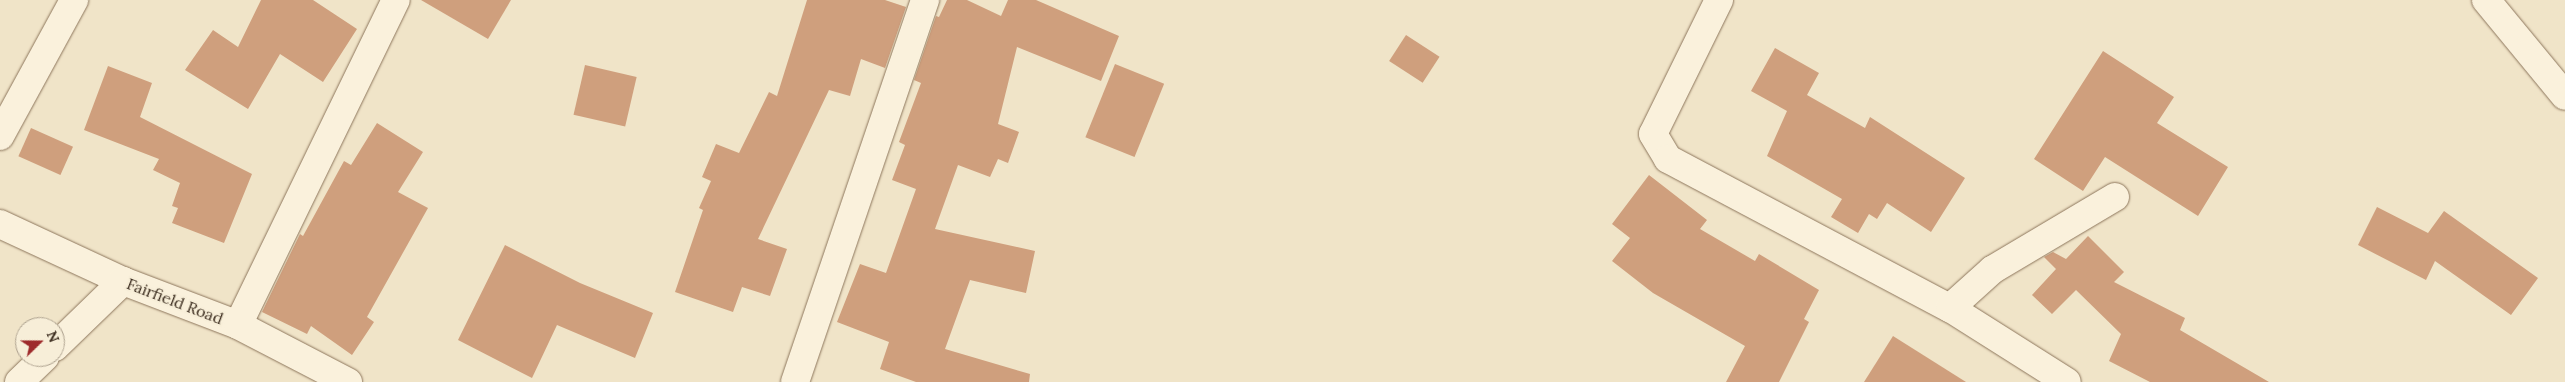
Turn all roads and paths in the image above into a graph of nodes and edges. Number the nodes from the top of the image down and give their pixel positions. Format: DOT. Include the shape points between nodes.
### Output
graph roads {
  1 [pos="74,0"];
  2 [pos="396,0"];
  3 [pos="926,0"];
  4 [pos="1719,0"];
  5 [pos="2486,0"];
  6 [pos="2565,96"];
  7 [pos="0,136"];
  8 [pos="2115,197"];
  9 [pos="0,224"];
  10 [pos="123,281"];
  11 [pos="1950,308"];
  12 [pos="238,325"];
  13 [pos="65,337"];
  14 [pos="35,367"];
  15 [pos="19,382"];
  16 [pos="348,382"];
  17 [pos="795,382"];
  18 [pos="2066,382"];
  1 -- 7 [label="street"];
  2 -- 12 [label="street"];
  3 -- 17 [label="street"];
  4 -- 11 [label="street" via="1653,134 1668,159"];
  5 -- 6 [label="street"];
  8 -- 11 [label="street" via="1992,270"];
  9 -- 10 [label="street, Fairfield Road"];
  10 -- 12 [label="street, Fairfield Road"];
  10 -- 13 [label="street"];
  11 -- 18 [label="street"];
  12 -- 16 [label="street, Fairfield Road"];
  14 -- 15 [label="street"];
}
